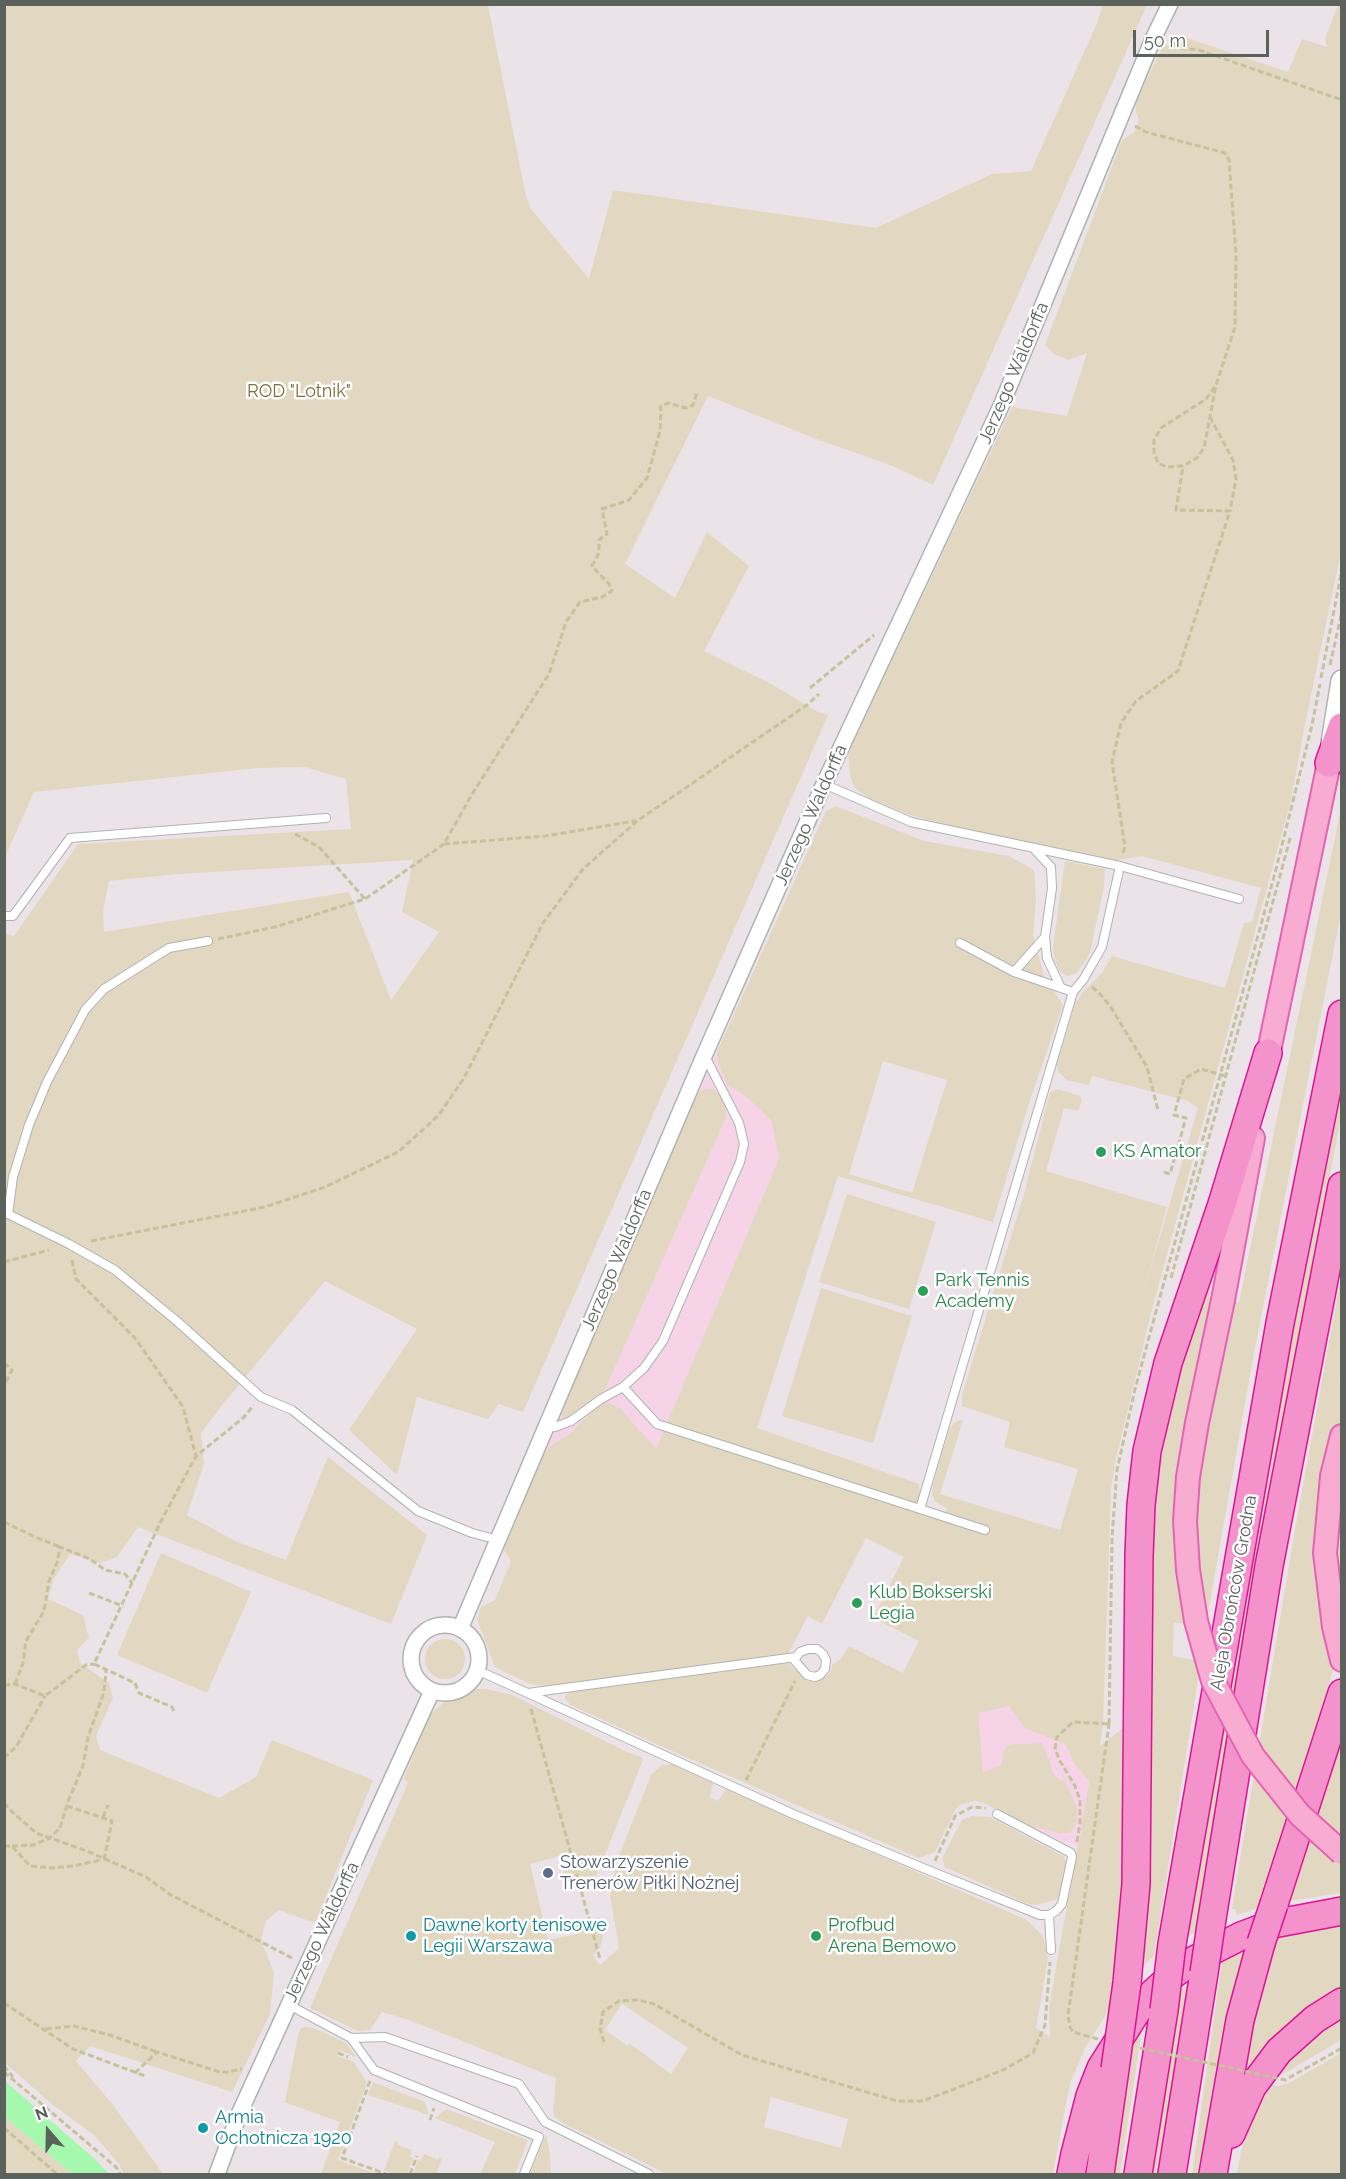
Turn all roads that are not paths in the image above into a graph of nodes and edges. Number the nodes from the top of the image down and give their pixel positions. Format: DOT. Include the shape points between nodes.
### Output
graph roads {
  1 [pos="1170,4"];
  2 [pos="1335,675"];
  3 [pos="1341,727"];
  4 [pos="1319,761"];
  5 [pos="824,784"];
  6 [pos="326,818"];
  7 [pos="1032,848"];
  8 [pos="1120,866"];
  9 [pos="1239,899"];
  10 [pos="4,916"];
  11 [pos="1045,937"];
  12 [pos="208,941"];
  13 [pos="960,943"];
  14 [pos="1014,972"];
  15 [pos="1061,988"];
  16 [pos="1073,992"];
  17 [pos="1341,1014"];
  18 [pos="1268,1053"];
  19 [pos="704,1056"];
  20 [pos="1341,1186"];
  21 [pos="623,1387"];
  22 [pos="545,1428"];
  23 [pos="1341,1436"];
  24 [pos="920,1509"];
  25 [pos="985,1530"];
  26 [pos="498,1540"];
  27 [pos="460,1629"];
  28 [pos="796,1657"];
  29 [pos="1341,1660"];
  30 [pos="477,1670"];
  31 [pos="432,1691"];
  32 [pos="1341,1692"];
  33 [pos="527,1693"];
  34 [pos="998,1814"];
  35 [pos="1341,1853"];
  36 [pos="1341,1911"];
  37 [pos="1049,1915"];
  38 [pos="1051,1950"];
  39 [pos="1341,2002"];
  40 [pos="289,2005"];
  41 [pos="351,2038"];
  42 [pos="644,2173"];
  43 [pos="217,2175"];
  44 [pos="524,2175"];
  45 [pos="1071,2175"];
  46 [pos="1100,2175"];
  47 [pos="1138,2175"];
  48 [pos="1172,2175"];
  49 [pos="1214,2175"];
  1 -- 5 [label="street, Jerzego Waldorffa" via="1001,406"];
  2 -- 4 [label="main road"];
  3 -- 4 [label="highway"];
  4 -- 18 [label="main road"];
  5 -- 7 [label="lane" via="911,822"];
  5 -- 19 [label="street, Jerzego Waldorffa"];
  6 -- 10 [label="lane" via="70,837 13,916"];
  7 -- 8 [label="lane"];
  7 -- 11 [label="lane" via="1051,867"];
  8 -- 9 [label="lane"];
  8 -- 16 [label="lane" via="1102,946"];
  11 -- 14 [label="lane"];
  11 -- 15 [label="lane" via="1047,958"];
  12 -- 26 [label="lane" via="169,948 104,989 86,1010 29,1125 13,1177 8,1214 115,1270 261,1397 292,1410 418,1511"];
  13 -- 14 [label="lane"];
  14 -- 15 [label="lane"];
  15 -- 16 [label="lane"];
  16 -- 24 [label="lane"];
  17 -- 47 [label="highway, Aleja Obrońców Grodna, bridge" via="1280,1323 1172,1944"];
  18 -- 35 [label="main road, bridge" via="1188,1477 1188,1570 1196,1621 1213,1681 1253,1756 1300,1815"];
  18 -- 46 [label="highway, bridge" via="1168,1363 1147,1451 1139,1556 1136,1884 1128,1983"];
  19 -- 21 [label="lane" via="739,1123 744,1144 740,1162 663,1341 644,1368"];
  19 -- 22 [label="street, Jerzego Waldorffa"];
  20 -- 48 [label="highway, Aleja Obrońców Grodna, bridge" via="1267,1577"];
  21 -- 22 [label="lane" via="571,1421"];
  21 -- 24 [label="lane" via="657,1424"];
  22 -- 26 [label="street, Jerzego Waldorffa"];
  23 -- 29 [label="main road" via="1332,1476 1325,1552"];
  24 -- 25 [label="lane"];
  26 -- 27 [label="street, Jerzego Waldorffa"];
  27 -- 30 [label="street" via="478,1651"];
  27 -- 31 [label="street" via="438,1626 428,1630 414,1648 412,1668"];
  28 -- 28 [label="lane" via="800,1652 817,1649 826,1660 825,1669 820,1675 807,1675"];
  28 -- 33 [label="lane"];
  30 -- 31 [label="street" via="464,1688 454,1692"];
  30 -- 33 [label="lane"];
  31 -- 40 [label="street, Jerzego Waldorffa"];
  32 -- 49 [label="highway, bridge" via="1240,2020"];
  33 -- 37 [label="lane" via="931,1871 1040,1915"];
  34 -- 37 [label="lane" via="1071,1853 1062,1904"];
  36 -- 45 [label="highway" via="1281,1922 1241,1936 1196,1959 1154,1992 1137,2011 1101,2068 1090,2096"];
  37 -- 38 [label="lane"];
  39 -- 49 [label="highway" via="1297,2034 1265,2068 1242,2106"];
  40 -- 41 [label="lane"];
  40 -- 43 [label="street, Jerzego Waldorffa" via="240,2112"];
  41 -- 42 [label="lane" via="385,2037 519,2084 545,2122"];
  41 -- 44 [label="lane" via="374,2070 539,2137"];
}
